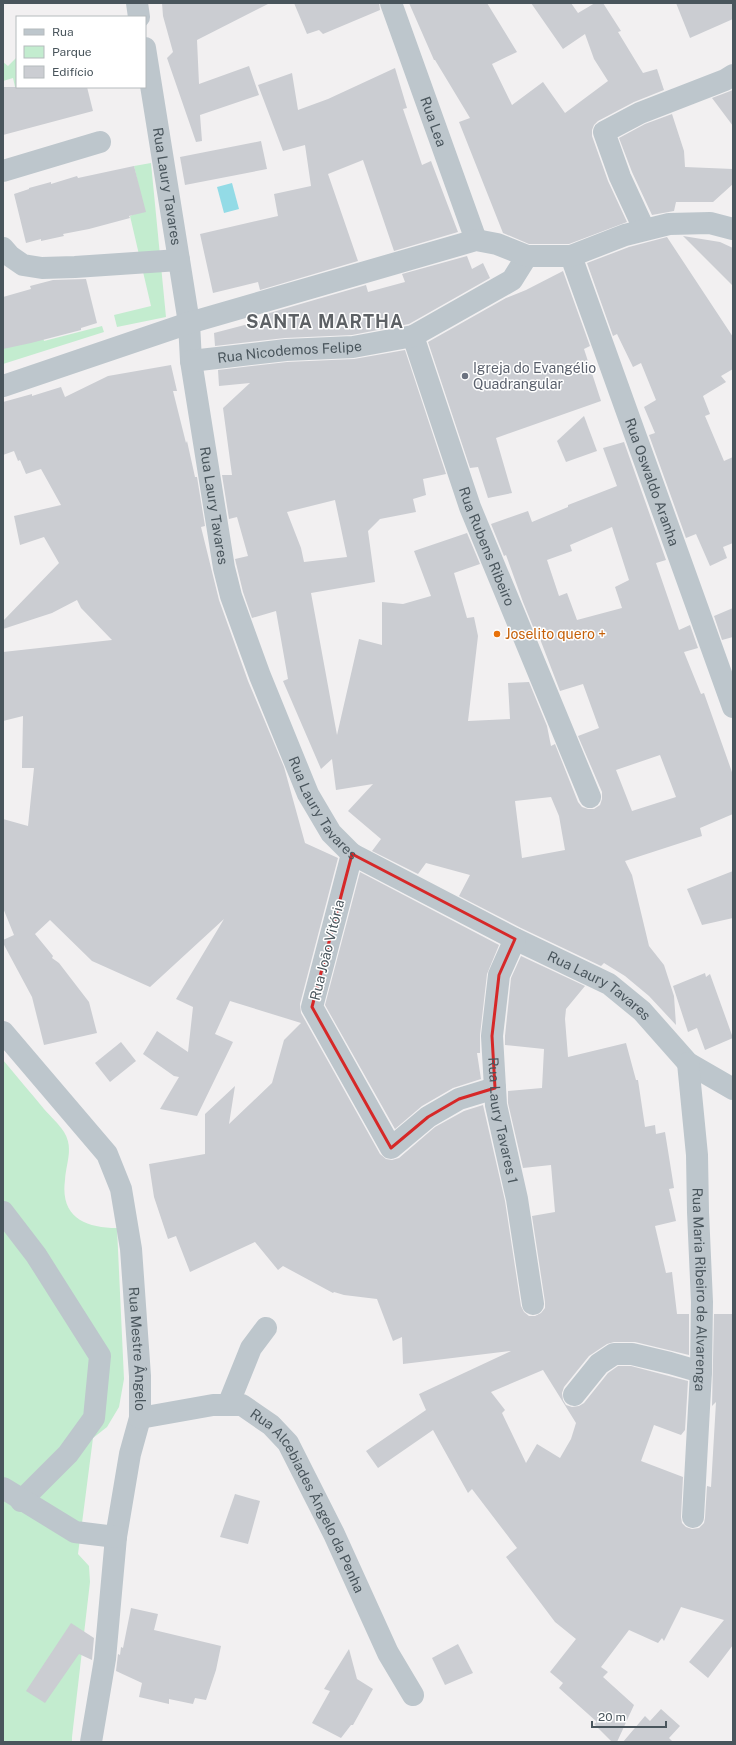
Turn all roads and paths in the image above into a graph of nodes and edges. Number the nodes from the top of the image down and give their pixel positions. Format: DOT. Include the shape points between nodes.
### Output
graph roads {
  1 [pos="137,3"];
  2 [pos="391,3"];
  3 [pos="139,16"];
  4 [pos="146,54"];
  5 [pos="733,75"];
  6 [pos="100,142"];
  7 [pos="3,172"];
  8 [pos="733,229"];
  9 [pos="635,232"];
  10 [pos="476,240"];
  11 [pos="3,248"];
  12 [pos="527,256"];
  13 [pos="571,256"];
  14 [pos="179,260"];
  15 [pos="189,323"];
  16 [pos="413,336"];
  17 [pos="192,361"];
  18 [pos="3,386"];
  19 [pos="733,707"];
  20 [pos="590,797"];
  21 [pos="352,854"];
  22 [pos="515,939"];
  23 [pos="7,1035"];
  24 [pos="688,1063"];
  25 [pos="495,1088"];
  26 [pos="733,1089"];
  27 [pos="3,1212"];
  28 [pos="533,1304"];
  29 [pos="266,1328"];
  30 [pos="701,1372"];
  31 [pos="574,1395"];
  32 [pos="228,1405"];
  33 [pos="140,1418"];
  34 [pos="3,1488"];
  35 [pos="21,1500"];
  36 [pos="693,1517"];
  37 [pos="116,1537"];
  38 [pos="412,1695"];
  39 [pos="91,1742"];
  1 -- 3 [label="street"];
  2 -- 10 [label="street, Rua Lea"];
  4 -- 14 [label="street, Rua Laury Tavares"];
  5 -- 9 [label="street" via="640,113 604,132"];
  6 -- 7 [label="street"];
  8 -- 9 [label="street" via="710,223 669,224"];
  9 -- 13 [label="street"];
  10 -- 12 [label="street" via="497,244"];
  10 -- 15 [label="street"];
  11 -- 14 [label="street" via="23,265 42,268"];
  12 -- 13 [label="street"];
  12 -- 16 [label="street, Rua Nicodemos Felipe" via="512,280"];
  13 -- 19 [label="street, Rua Oswaldo Aranha"];
  14 -- 15 [label="street, Rua Laury Tavares"];
  15 -- 17 [label="street, Rua Laury Tavares"];
  15 -- 18 [label="street"];
  16 -- 17 [label="street, Rua Nicodemos Felipe" via="353,347 286,350"];
  16 -- 20 [label="street, Rua Rubens Ribeiro" via="470,507"];
  17 -- 21 [label="street, Rua Laury Tavares" via="224,568 231,596 308,794 332,833"];
  21 -- 22 [label="street, Rua Laury Tavares"];
  21 -- 25 [label="street, Rua João Vitória" via="312,1007 391,1148 428,1117 459,1099"];
  22 -- 24 [label="street, Rua Laury Tavares" via="609,984 642,1011"];
  22 -- 25 [label="street, Rua Laury Tavares 1" via="499,975 492,1036"];
  23 -- 33 [label="street, Rua Mestre Ângelo" via="107,1154 121,1189 131,1249 140,1376"];
  24 -- 26 [label="street, Rua Laury Tavares"];
  24 -- 30 [label="street, Rua Maria Ribeiro de Alvarenga" via="697,1155 702,1302"];
  25 -- 28 [label="street, Rua Laury Tavares 1" via="496,1105 518,1199"];
  27 -- 35 [label="street" via="36,1255 100,1356 94,1418 68,1454"];
  29 -- 32 [label="street" via="251,1348"];
  30 -- 31 [label="street" via="632,1354 614,1354 599,1364"];
  30 -- 36 [label="street, Rua Maria Ribeiro de Alvarenga"];
  32 -- 33 [label="street, Rua Alcebiades Ângelo da Penha" via="213,1405"];
  32 -- 38 [label="street, Rua Alcebiades Ângelo da Penha" via="242,1405 270,1425 288,1443 334,1534 388,1653"];
  33 -- 37 [label="street, Rua Mestre Ângelo" via="130,1454"];
  34 -- 35 [label="street"];
  35 -- 37 [label="street" via="75,1532"];
  37 -- 39 [label="street, Rua Mestre Ângelo" via="105,1659"];
}
